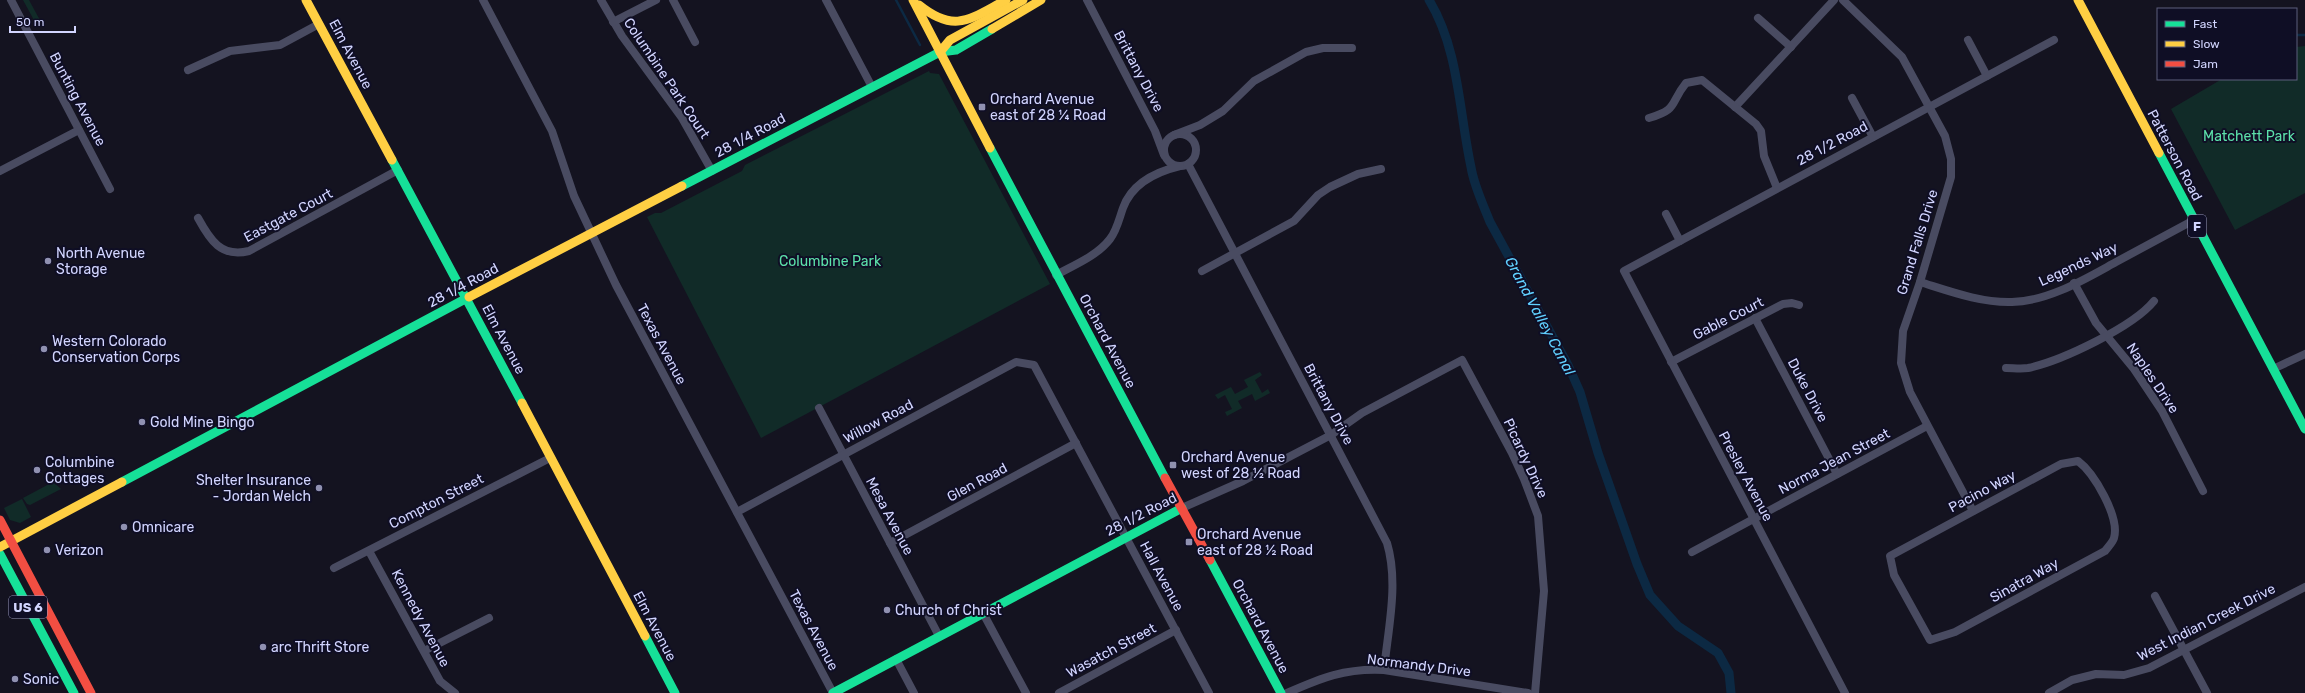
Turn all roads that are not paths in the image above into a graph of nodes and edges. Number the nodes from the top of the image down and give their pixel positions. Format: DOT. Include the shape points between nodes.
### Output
graph roads {
  1 [pos="11,0"];
  2 [pos="306,0"];
  3 [pos="483,0"];
  4 [pos="601,0"];
  5 [pos="656,0"];
  6 [pos="673,0"];
  7 [pos="826,0"];
  8 [pos="914,0"];
  9 [pos="1006,0"];
  10 [pos="1023,0"];
  11 [pos="1041,0"];
  12 [pos="1087,0"];
  13 [pos="1834,0"];
  14 [pos="1843,0"];
  15 [pos="2078,0"];
  16 [pos="1758,18"];
  17 [pos="613,22"];
  18 [pos="319,24"];
  19 [pos="1968,40"];
  20 [pos="2054,40"];
  21 [pos="695,42"];
  22 [pos="1790,47"];
  23 [pos="1352,48"];
  24 [pos="940,52"];
  25 [pos="188,70"];
  26 [pos="1987,76"];
  27 [pos="872,87"];
  28 [pos="1852,98"];
  29 [pos="1930,106"];
  30 [pos="1735,107"];
  31 [pos="1649,118"];
  32 [pos="79,130"];
  33 [pos="1174,135"];
  34 [pos="1873,137"];
  35 [pos="1164,155"];
  36 [pos="1184,165"];
  37 [pos="398,170"];
  38 [pos="1381,170"];
  39 [pos="712,171"];
  40 [pos="0,172"];
  41 [pos="1777,188"];
  42 [pos="110,189"];
  43 [pos="1666,214"];
  44 [pos="198,218"];
  45 [pos="2194,220"];
  46 [pos="591,234"];
  47 [pos="1680,241"];
  48 [pos="1235,254"];
  49 [pos="1202,271"];
  50 [pos="1624,271"];
  51 [pos="1056,275"];
  52 [pos="1920,282"];
  53 [pos="2074,283"];
  54 [pos="467,299"];
  55 [pos="2154,301"];
  56 [pos="1799,305"];
  57 [pos="1755,318"];
  58 [pos="2106,334"];
  59 [pos="2305,354"];
  60 [pos="1462,360"];
  61 [pos="1671,362"];
  62 [pos="1034,365"];
  63 [pos="2006,368"];
  64 [pos="2274,369"];
  65 [pos="819,408"];
  66 [pos="1927,426"];
  67 [pos="2305,429"];
  68 [pos="1331,435"];
  69 [pos="1076,443"];
  70 [pos="843,455"];
  71 [pos="550,458"];
  72 [pos="1838,474"];
  73 [pos="2203,491"];
  74 [pos="1182,508"];
  75 [pos="1973,511"];
  76 [pos="737,512"];
  77 [pos="1753,518"];
  78 [pos="0,520"];
  79 [pos="2114,528"];
  80 [pos="1126,537"];
  81 [pos="11,541"];
  82 [pos="890,543"];
  83 [pos="0,547"];
  84 [pos="369,551"];
  85 [pos="1692,552"];
  86 [pos="0,554"];
  87 [pos="334,568"];
  88 [pos="2305,587"];
  89 [pos="2155,596"];
  90 [pos="25,602"];
  91 [pos="983,613"];
  92 [pos="489,618"];
  93 [pos="1176,630"];
  94 [pos="939,636"];
  95 [pos="1930,640"];
  96 [pos="2184,650"];
  97 [pos="424,651"];
  98 [pos="896,659"];
  99 [pos="56,660"];
  100 [pos="74,660"];
  101 [pos="1384,670"];
  102 [pos="74,693"];
  103 [pos="84,693"];
  104 [pos="91,693"];
  105 [pos="455,693"];
  106 [pos="674,693"];
  107 [pos="833,693"];
  108 [pos="914,693"];
  109 [pos="1026,693"];
  110 [pos="1059,693"];
  111 [pos="1209,693"];
  112 [pos="1281,693"];
  113 [pos="1286,693"];
  114 [pos="1528,693"];
  115 [pos="1535,693"];
  116 [pos="1845,693"];
  117 [pos="2049,693"];
  118 [pos="2207,693"];
  1 -- 32 [label="street, Bunting Avenue"];
  2 -- 18 [label="street, Elm Avenue"];
  3 -- 46 [label="street, Texas Avenue" via="552,131 574,196"];
  4 -- 17 [label="street, Columbine Park Court"];
  5 -- 17 [label="street"];
  6 -- 21 [label="street"];
  7 -- 27 [label="street"];
  8 -- 9 [label="street" via="933,18 955,24 965,22"];
  8 -- 24 [label="street, Orchard Avenue"];
  10 -- 24 [label="street, 28 1/4 Road" via="950,40"];
  11 -- 24 [label="street, 28 1/4 Road" via="956,50"];
  12 -- 35 [label="street, Brittany Drive" via="1155,131"];
  13 -- 22 [label="street"];
  14 -- 29 [label="street, Grand Falls Drive" via="1902,57"];
  15 -- 45 [label="street, Patterson Road / F"];
  16 -- 22 [label="street"];
  17 -- 39 [label="street, Columbine Park Court" via="682,118"];
  18 -- 25 [label="street" via="280,44 230,51"];
  18 -- 37 [label="street, Elm Avenue"];
  19 -- 26 [label="street"];
  20 -- 26 [label="street, 28 1/2 Road"];
  22 -- 30 [label="street"];
  23 -- 33 [label="street" via="1323,48 1306,52 1254,81 1223,112"];
  24 -- 27 [label="street, 28 1/4 Road"];
  24 -- 51 [label="street, Orchard Avenue"];
  26 -- 29 [label="street, 28 1/2 Road"];
  27 -- 39 [label="street, 28 1/4 Road"];
  28 -- 34 [label="street"];
  29 -- 34 [label="street, 28 1/2 Road"];
  29 -- 52 [label="street, Grand Falls Drive" via="1950,149 1951,177"];
  30 -- 31 [label="street" via="1702,80 1694,80 1686,83 1680,90 1673,107 1663,114"];
  30 -- 41 [label="street" via="1761,131 1764,156"];
  32 -- 40 [label="street"];
  32 -- 42 [label="street, Bunting Avenue"];
  33 -- 35 [label="street" via="1164,145"];
  33 -- 36 [label="street" via="1190,137 1196,146 1195,156"];
  34 -- 41 [label="street, 28 1/2 Road"];
  35 -- 36 [label="street" via="1168,161"];
  36 -- 48 [label="street, Brittany Drive"];
  36 -- 51 [label="street" via="1159,172 1140,184 1126,200 1117,228 1105,245"];
  37 -- 44 [label="street, Eastgate Court" via="249,251 232,252 218,246 209,238"];
  37 -- 54 [label="street, Elm Avenue"];
  38 -- 48 [label="street" via="1358,174 1330,186 1294,221"];
  39 -- 46 [label="street, 28 1/4 Road"];
  41 -- 47 [label="street, 28 1/2 Road"];
  43 -- 47 [label="street"];
  45 -- 53 [label="street, Legends Way"];
  45 -- 64 [label="street, Patterson Road / F"];
  46 -- 54 [label="street, 28 1/4 Road"];
  46 -- 76 [label="street, Texas Avenue"];
  47 -- 50 [label="street, 28 1/2 Road"];
  48 -- 49 [label="street"];
  48 -- 68 [label="street, Brittany Drive"];
  50 -- 61 [label="street, Presley Avenue"];
  51 -- 74 [label="street, Orchard Avenue"];
  52 -- 53 [label="street, Legends Way" via="1977,298 2011,302 2044,296"];
  52 -- 66 [label="street, Grand Falls Drive" via="1903,331 1901,363 1910,392"];
  53 -- 58 [label="street, Naples Drive" via="2096,323"];
  54 -- 71 [label="street, Elm Avenue"];
  54 -- 81 [label="street, 28 1/4 Road"];
  55 -- 58 [label="street" via="2146,310"];
  56 -- 57 [label="street, Gable Court" via="1783,304"];
  57 -- 61 [label="street, Gable Court"];
  57 -- 72 [label="street, Duke Drive"];
  58 -- 63 [label="street" via="2053,360 2026,368"];
  58 -- 73 [label="street, Naples Drive" via="2134,369 2162,411"];
  59 -- 64 [label="street"];
  60 -- 68 [label="street, 28 1/2 Road" via="1362,413"];
  60 -- 115 [label="street, Picardy Drive" via="1518,466 1538,516 1544,591"];
  61 -- 77 [label="street, Presley Avenue"];
  62 -- 69 [label="street, Hall Avenue"];
  62 -- 70 [label="street, Willow Road" via="1016,362"];
  64 -- 67 [label="street, Patterson Road / F"];
  65 -- 70 [label="street, Mesa Avenue"];
  66 -- 72 [label="street, Norma Jean Street"];
  66 -- 75 [label="street, Grand Falls Drive"];
  68 -- 74 [label="street, 28 1/2 Road" via="1243,481"];
  68 -- 101 [label="street, Brittany Drive" via="1380,528 1390,555 1392,581"];
  69 -- 80 [label="street, Hall Avenue"];
  69 -- 82 [label="street, Glen Road"];
  70 -- 76 [label="street, Willow Road"];
  70 -- 82 [label="street, Mesa Avenue"];
  71 -- 84 [label="street, Compton Street"];
  71 -- 106 [label="street, Elm Avenue"];
  72 -- 77 [label="street, Norma Jean Street"];
  74 -- 80 [label="street, 28 1/2 Road"];
  74 -- 112 [label="street, Orchard Avenue"];
  75 -- 79 [label="street, Pacino Way" via="2061,464 2078,461 2087,468 2111,511"];
  75 -- 95 [label="street, Pacino Way" via="1890,556 1894,575"];
  76 -- 107 [label="street, Texas Avenue"];
  77 -- 85 [label="street, Norma Jean Street"];
  77 -- 116 [label="street, Presley Avenue"];
  78 -- 81 [label="street, US 6"];
  79 -- 95 [label="street, Sinatra Way" via="2114,538 2105,551 1955,632"];
  80 -- 91 [label="street, 28 1/2 Road"];
  80 -- 93 [label="street, Hall Avenue"];
  81 -- 83 [label="street, 28 1/4 Road"];
  81 -- 100 [label="street, US 6"];
  82 -- 94 [label="street, Mesa Avenue"];
  84 -- 87 [label="street, Compton Street"];
  84 -- 97 [label="street, Kennedy Avenue"];
  86 -- 90 [label="street, US 6"];
  88 -- 96 [label="street, West Indian Creek Drive"];
  89 -- 96 [label="street"];
  90 -- 99 [label="street, US 6"];
  90 -- 100 [label="street" via="48,624 61,649"];
  91 -- 94 [label="street, 28 1/2 Road"];
  91 -- 109 [label="street"];
  92 -- 97 [label="street"];
  93 -- 110 [label="street, Wasatch Street"];
  93 -- 111 [label="street, Hall Avenue"];
  94 -- 98 [label="street, 28 1/2 Road"];
  96 -- 117 [label="street, West Indian Creek Drive" via="2149,668 2124,675 2096,674 2078,678"];
  96 -- 118 [label="street"];
  97 -- 105 [label="street, Kennedy Avenue" via="440,681"];
  98 -- 107 [label="street, 28 1/2 Road"];
  98 -- 108 [label="street"];
  99 -- 102 [label="street, US 6"];
  99 -- 103 [label="street" via="70,667"];
  100 -- 104 [label="street, US 6"];
  101 -- 113 [label="street, Normandy Drive" via="1366,669 1337,673"];
  101 -- 114 [label="street, Normandy Drive"];
}
